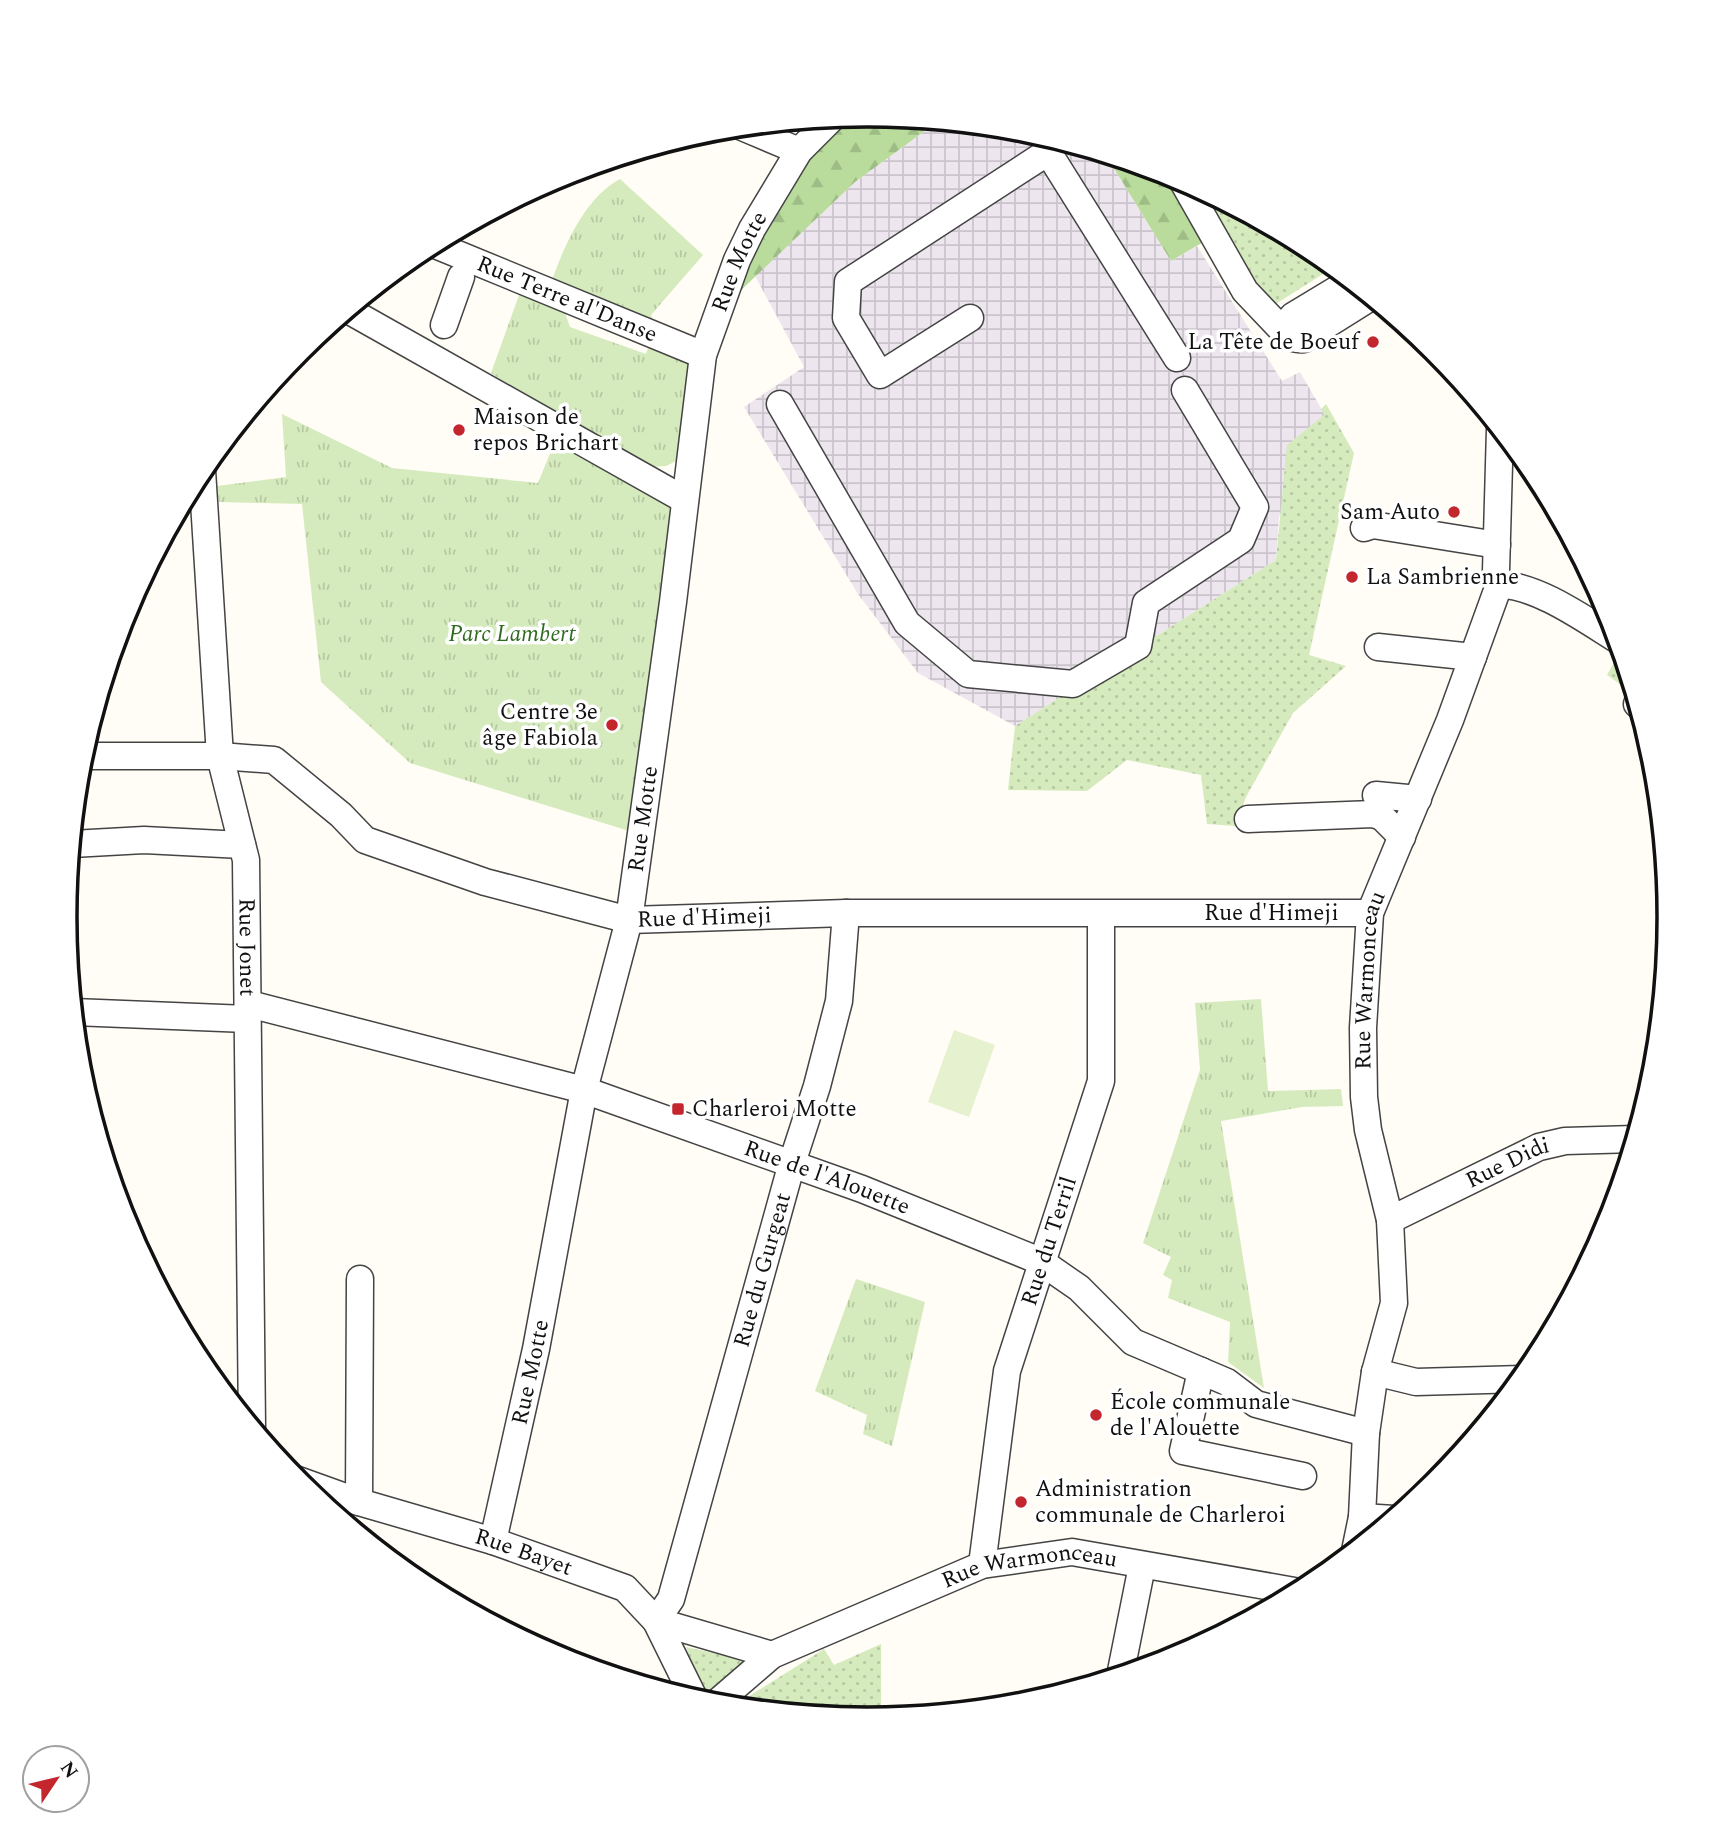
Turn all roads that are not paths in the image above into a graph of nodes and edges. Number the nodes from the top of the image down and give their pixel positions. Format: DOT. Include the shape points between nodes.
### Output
graph roads {
  1 [pos="821,129"];
  2 [pos="760,135"];
  3 [pos="799,151"];
  4 [pos="1192,197"];
  5 [pos="442,251"];
  6 [pos="464,268"];
  7 [pos="1343,286"];
  8 [pos="1363,302"];
  9 [pos="356,315"];
  10 [pos="970,318"];
  11 [pos="444,325"];
  12 [pos="1285,332"];
  13 [pos="703,355"];
  14 [pos="1177,359"];
  15 [pos="1185,390"];
  16 [pos="780,404"];
  17 [pos="1500,443"];
  18 [pos="203,489"];
  19 [pos="685,500"];
  20 [pos="1364,528"];
  21 [pos="1497,545"];
  22 [pos="1499,585"];
  23 [pos="1604,631"];
  24 [pos="1378,647"];
  25 [pos="1473,657"];
  26 [pos="94,756"];
  27 [pos="220,756"];
  28 [pos="1376,795"];
  29 [pos="1418,799"];
  30 [pos="1248,819"];
  31 [pos="1402,837"];
  32 [pos="81,843"];
  33 [pos="242,845"];
  34 [pos="1370,913"];
  35 [pos="846,914"];
  36 [pos="1101,915"];
  37 [pos="629,920"];
  38 [pos="248,1011"];
  39 [pos="83,1012"];
  40 [pos="584,1090"];
  41 [pos="1626,1139"];
  42 [pos="792,1163"];
  43 [pos="1390,1220"];
  44 [pos="1040,1261"];
  45 [pos="359,1279"];
  46 [pos="1201,1371"];
  47 [pos="1375,1372"];
  48 [pos="1509,1379"];
  49 [pos="252,1413"];
  50 [pos="1366,1433"];
  51 [pos="1303,1476"];
  52 [pos="322,1489"];
  53 [pos="359,1502"];
  54 [pos="1362,1517"];
  55 [pos="1381,1518"];
  56 [pos="1358,1538"];
  57 [pos="493,1541"];
  58 [pos="982,1566"];
  59 [pos="1142,1566"];
  60 [pos="1284,1589"];
  61 [pos="656,1621"];
  62 [pos="772,1655"];
  63 [pos="1122,1666"];
  64 [pos="689,1687"];
  65 [pos="726,1695"];
  1 -- 3 [label="street, Rue Motte"];
  2 -- 3 [label="street"];
  3 -- 13 [label="street, Rue Motte" via="737,260"];
  4 -- 12 [label="street" via="1245,291"];
  5 -- 6 [label="street, Rue Terre al'Danse"];
  6 -- 11 [label="street"];
  6 -- 13 [label="street, Rue Terre al'Danse"];
  7 -- 12 [label="street" via="1293,316 1283,327"];
  8 -- 12 [label="street" via="1304,339 1295,340"];
  9 -- 19 [label="street"];
  10 -- 14 [label="street" via="880,375 846,318 848,282 1048,152"];
  13 -- 19 [label="street, Rue Motte"];
  15 -- 16 [label="street" via="1255,507 1241,540 1146,603 1138,646 1073,684 968,674 906,623"];
  17 -- 21 [label="street, Rue Warmonceau"];
  18 -- 27 [label="street, Rue Jonet"];
  19 -- 37 [label="street, Rue Motte"];
  20 -- 21 [label="street" via="1373,525"];
  21 -- 22 [label="street, Rue Warmonceau"];
  22 -- 23 [label="street" via="1513,585"];
  22 -- 25 [label="street, Rue Warmonceau"];
  24 -- 25 [label="street"];
  25 -- 29 [label="street, Rue Warmonceau"];
  26 -- 27 [label="street, Rue d'Himeji"];
  27 -- 33 [label="street, Rue Jonet"];
  27 -- 37 [label="street, Rue d'Himeji" via="274,760 365,840 485,882"];
  28 -- 29 [label="street"];
  29 -- 31 [label="street, Rue Warmonceau"];
  30 -- 31 [label="street" via="1373,814"];
  31 -- 34 [label="street, Rue Warmonceau"];
  32 -- 33 [label="street" via="144,840"];
  33 -- 38 [label="street, Rue Jonet"];
  34 -- 36 [label="street, Rue d'Himeji"];
  34 -- 43 [label="street, Rue Warmonceau" via="1364,1097"];
  35 -- 36 [label="street, Rue d'Himeji"];
  35 -- 37 [label="street, Rue d'Himeji"];
  35 -- 42 [label="street, Rue du Gurgeat" via="839,1001"];
  36 -- 44 [label="street, Rue du Terril" via="1101,1081"];
  37 -- 40 [label="street, Rue Motte"];
  38 -- 39 [label="street, Rue de l'Alouette"];
  38 -- 40 [label="street, Rue de l'Alouette"];
  38 -- 49 [label="street, Rue Jonet"];
  40 -- 42 [label="street, Rue de l'Alouette"];
  40 -- 57 [label="street, Rue Motte" via="536,1349"];
  41 -- 43 [label="street, Rue Didi" via="1566,1141 1539,1147"];
  42 -- 44 [label="street, Rue de l'Alouette"];
  42 -- 61 [label="street, Rue du Gurgeat" via="671,1599"];
  43 -- 47 [label="street, Rue Warmonceau" via="1394,1303"];
  44 -- 46 [label="street, Rue de l'Alouette" via="1079,1289 1133,1342"];
  44 -- 58 [label="street, Rue du Terril" via="1007,1371"];
  45 -- 53 [label="street"];
  46 -- 50 [label="street, Rue de l'Alouette" via="1227,1382 1256,1404"];
  46 -- 51 [label="street" via="1183,1451"];
  47 -- 48 [label="street" via="1416,1382"];
  47 -- 50 [label="street, Rue Warmonceau"];
  50 -- 54 [label="street, Rue Warmonceau"];
  52 -- 53 [label="street, Rue Bayet"];
  53 -- 57 [label="street, Rue Bayet"];
  54 -- 55 [label="street"];
  54 -- 56 [label="street, Rue Warmonceau"];
  57 -- 61 [label="street, Rue Bayet" via="625,1588"];
  58 -- 59 [label="street, Rue Warmonceau" via="1072,1552"];
  58 -- 62 [label="street, Rue Warmonceau"];
  59 -- 60 [label="street, Rue Warmonceau"];
  59 -- 63 [label="street"];
  61 -- 62 [label="street"];
  61 -- 64 [label="street, Rue Bayet"];
  62 -- 65 [label="street, Rue Warmonceau"];
}
